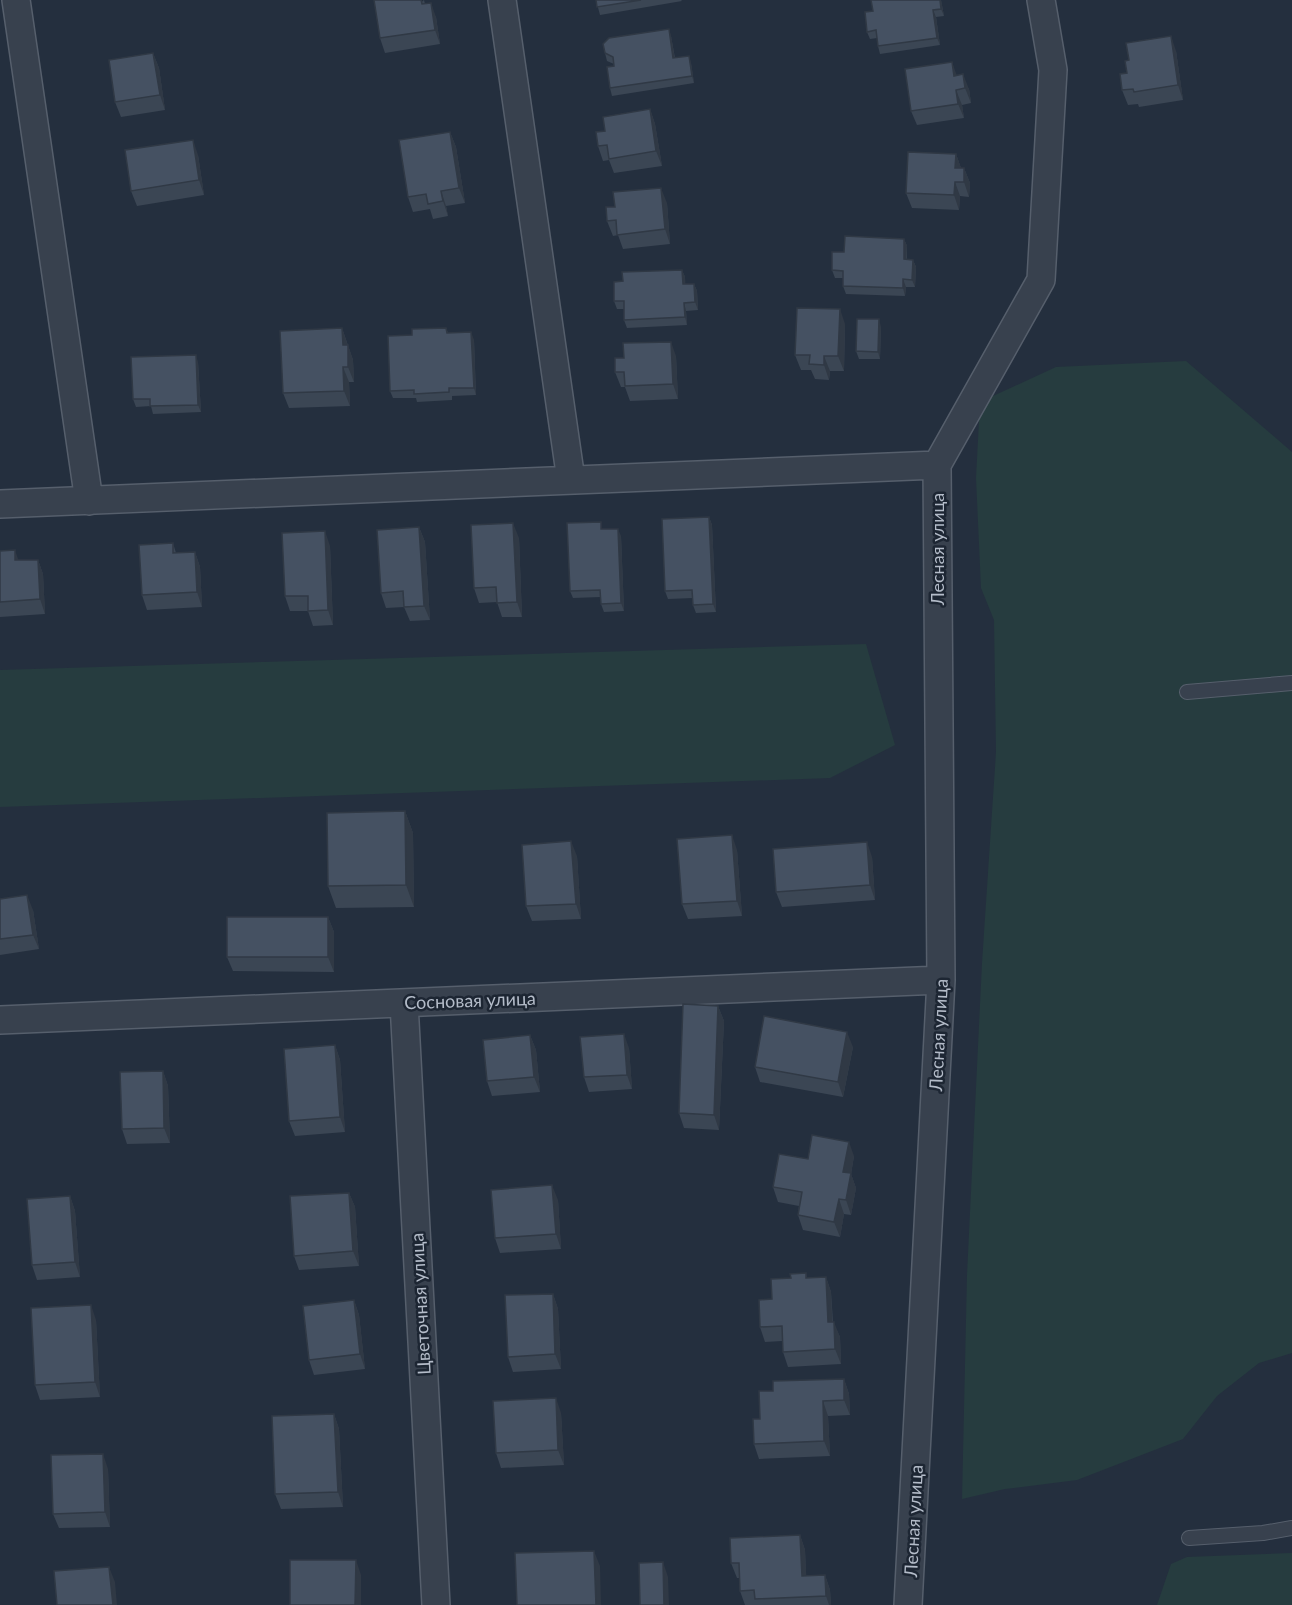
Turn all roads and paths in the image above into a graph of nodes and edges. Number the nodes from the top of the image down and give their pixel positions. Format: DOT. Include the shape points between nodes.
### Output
graph roads {
  1 [pos="16,0"];
  2 [pos="502,0"];
  3 [pos="1041,0"];
  4 [pos="937,465"];
  5 [pos="571,480"];
  6 [pos="88,501"];
  7 [pos="0,504"];
  8 [pos="1292,683"];
  9 [pos="1187,692"];
  10 [pos="941,980"];
  11 [pos="404,1003"];
  12 [pos="0,1020"];
  13 [pos="1292,1528"];
  14 [pos="1189,1538"];
  15 [pos="436,1605"];
  16 [pos="908,1605"];
  1 -- 6 [label="street"];
  2 -- 5 [label="street"];
  3 -- 4 [label="street" via="1053,70 1041,280"];
  4 -- 5 [label="street"];
  4 -- 10 [label="street, Лесная улица"];
  5 -- 6 [label="street"];
  6 -- 7 [label="street"];
  8 -- 9 [label="lane"];
  10 -- 11 [label="street, Сосновая улица"];
  10 -- 16 [label="street, Лесная улица"];
  11 -- 12 [label="street, Сосновая улица"];
  11 -- 15 [label="street, Цветочная улица"];
  13 -- 14 [label="lane"];
}
